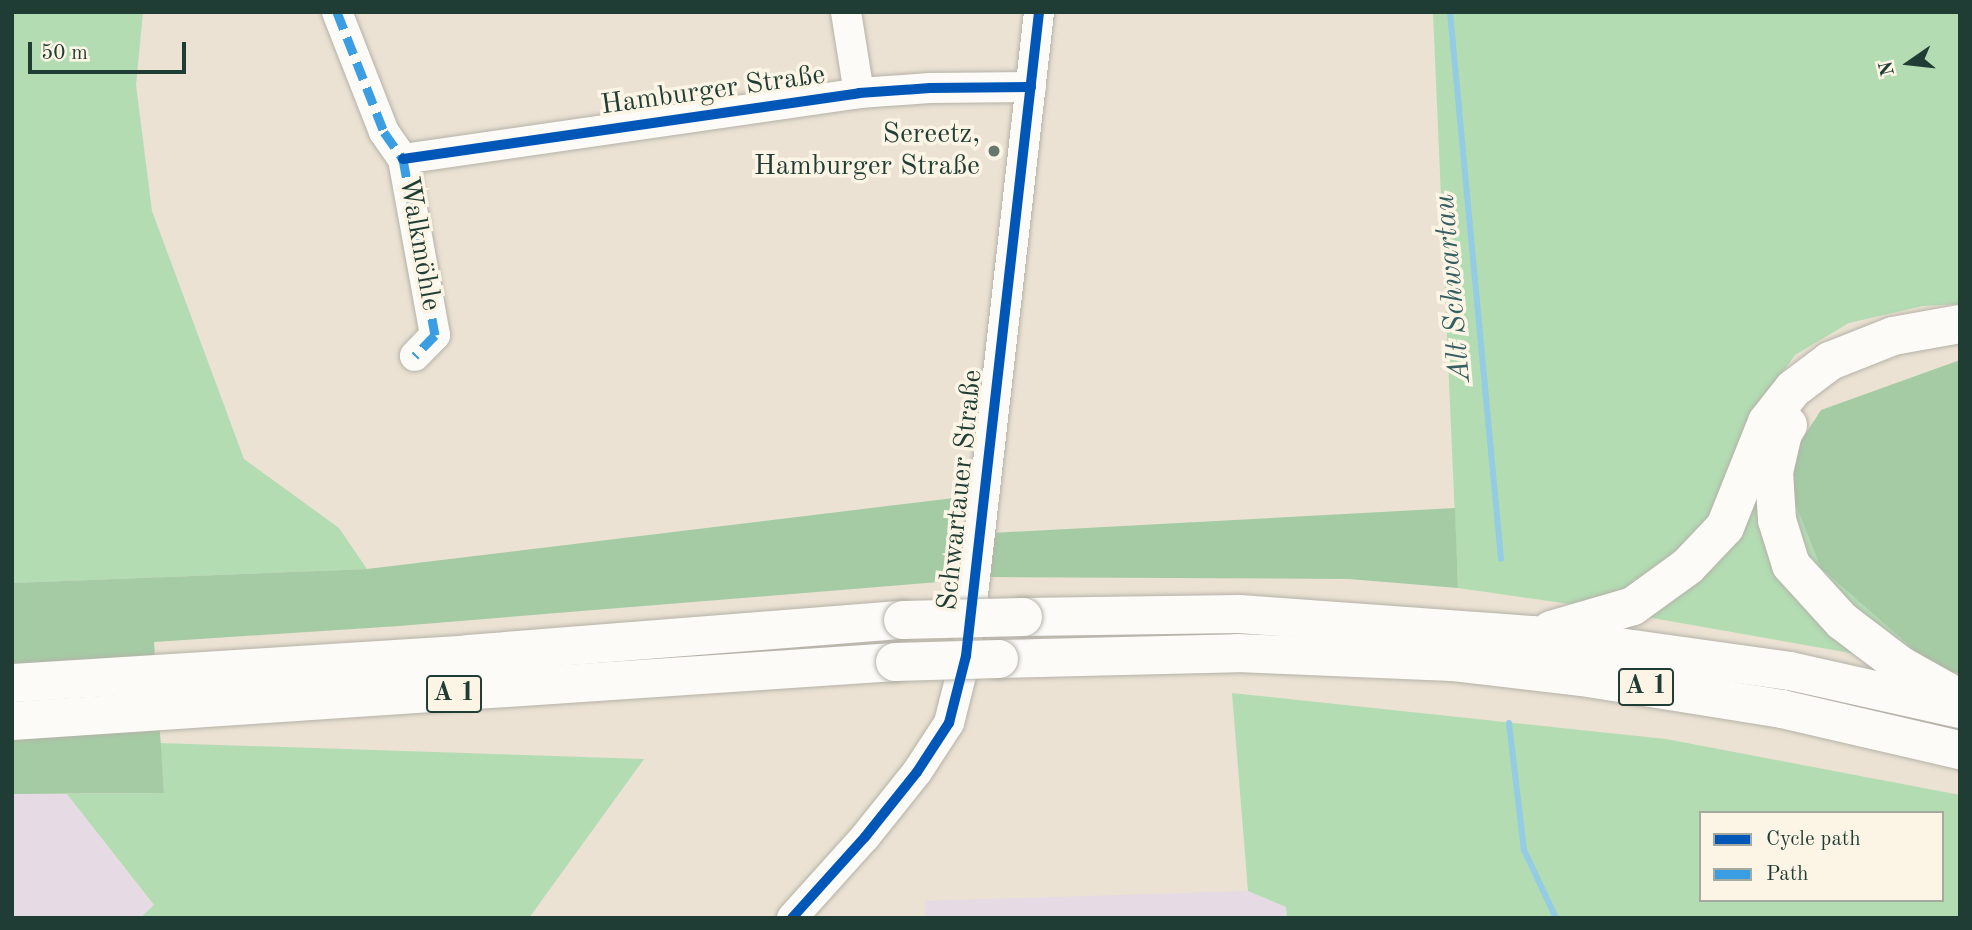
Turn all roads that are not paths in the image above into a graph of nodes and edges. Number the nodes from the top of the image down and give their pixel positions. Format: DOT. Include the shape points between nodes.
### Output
graph roads {
  1 [pos="337,12"];
  2 [pos="846,12"];
  3 [pos="1039,12"];
  4 [pos="1031,87"];
  5 [pos="859,93"];
  6 [pos="403,159"];
  7 [pos="1960,324"];
  8 [pos="1960,342"];
  9 [pos="415,356"];
  10 [pos="1533,635"];
  11 [pos="12,683"];
  12 [pos="1960,699"];
  13 [pos="1960,709"];
  14 [pos="12,721"];
  15 [pos="1956,750"];
  16 [pos="792,918"];
  1 -- 6 [label="street, Walkmöhle" via="384,132"];
  2 -- 5 [label="street"];
  3 -- 4 [label="street, Schwartauer Straße"];
  4 -- 5 [label="street, Hamburger Straße"];
  4 -- 16 [label="street, Schwartauer Straße" via="966,656 949,723 917,772"];
  5 -- 6 [label="street, Hamburger Straße"];
  6 -- 9 [label="street, Walkmöhle" via="435,335"];
  7 -- 10 [label="highway" via="1893,336 1830,361 1793,389 1767,422 1725,527 1688,566 1633,606"];
  8 -- 12 [label="highway" via="1898,355 1837,379 1804,401 1783,433 1774,472 1777,520 1791,565 1842,621 1900,665"];
  10 -- 11 [label="highway, A 1, bridge" via="1239,614 903,620"];
  10 -- 13 [label="highway, A 1" via="1790,671"];
  14 -- 15 [label="highway, A 1, bridge" via="895,662 1237,653 1452,662 1582,677 1782,709"];
}
